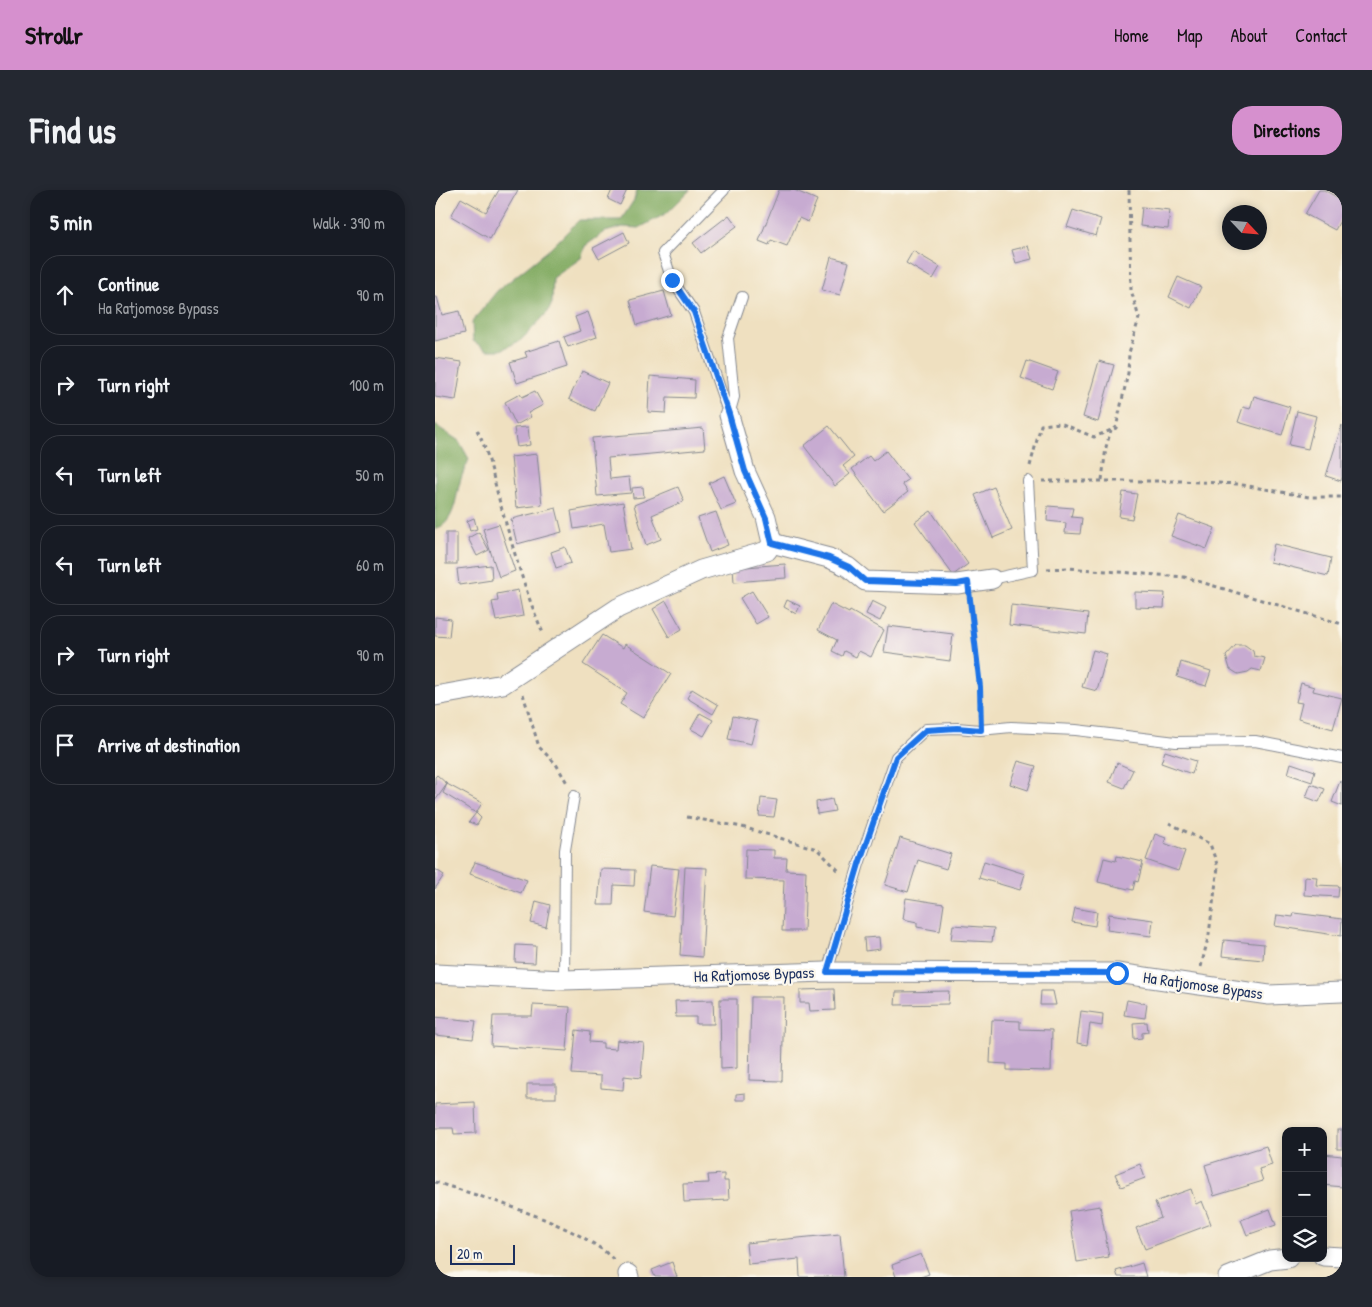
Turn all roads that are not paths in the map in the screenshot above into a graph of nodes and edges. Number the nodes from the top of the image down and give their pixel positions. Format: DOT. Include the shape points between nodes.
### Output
graph roads {
  1 [pos="725,190"];
  2 [pos="741,297"];
  3 [pos="729,414"];
  4 [pos="1029,482"];
  5 [pos="772,543"];
  6 [pos="992,579"];
  7 [pos="435,696"];
  8 [pos="1342,758"];
  9 [pos="574,796"];
  10 [pos="827,972"];
  11 [pos="435,974"];
  12 [pos="564,980"];
  13 [pos="1342,992"];
  14 [pos="1327,1256"];
  15 [pos="1342,1257"];
  16 [pos="1282,1259"];
  17 [pos="1228,1277"];
  1 -- 3 [label="lane" via="663,253 672,280 694,312"];
  2 -- 3 [label="lane" via="728,338 734,397"];
  3 -- 5 [label="street" via="745,471 766,518"];
  4 -- 6 [label="lane" via="1033,570"];
  5 -- 6 [label="street" via="829,558 849,567 865,581 957,584"];
  5 -- 7 [label="street" via="767,551 701,570 618,608 503,684"];
  8 -- 10 [label="lane" via="1255,741 1176,742 1076,730 1011,727 926,730 896,757"];
  9 -- 12 [label="lane" via="565,850"];
  10 -- 12 [label="street, Ha Ratjomose Bypass"];
  10 -- 13 [label="street, Ha Ratjomose Bypass" via="1117,973 1269,995"];
  11 -- 12 [label="street, Ha Ratjomose Bypass"];
  14 -- 15 [label="street"];
  16 -- 17 [label="street" via="1270,1260"];
}
